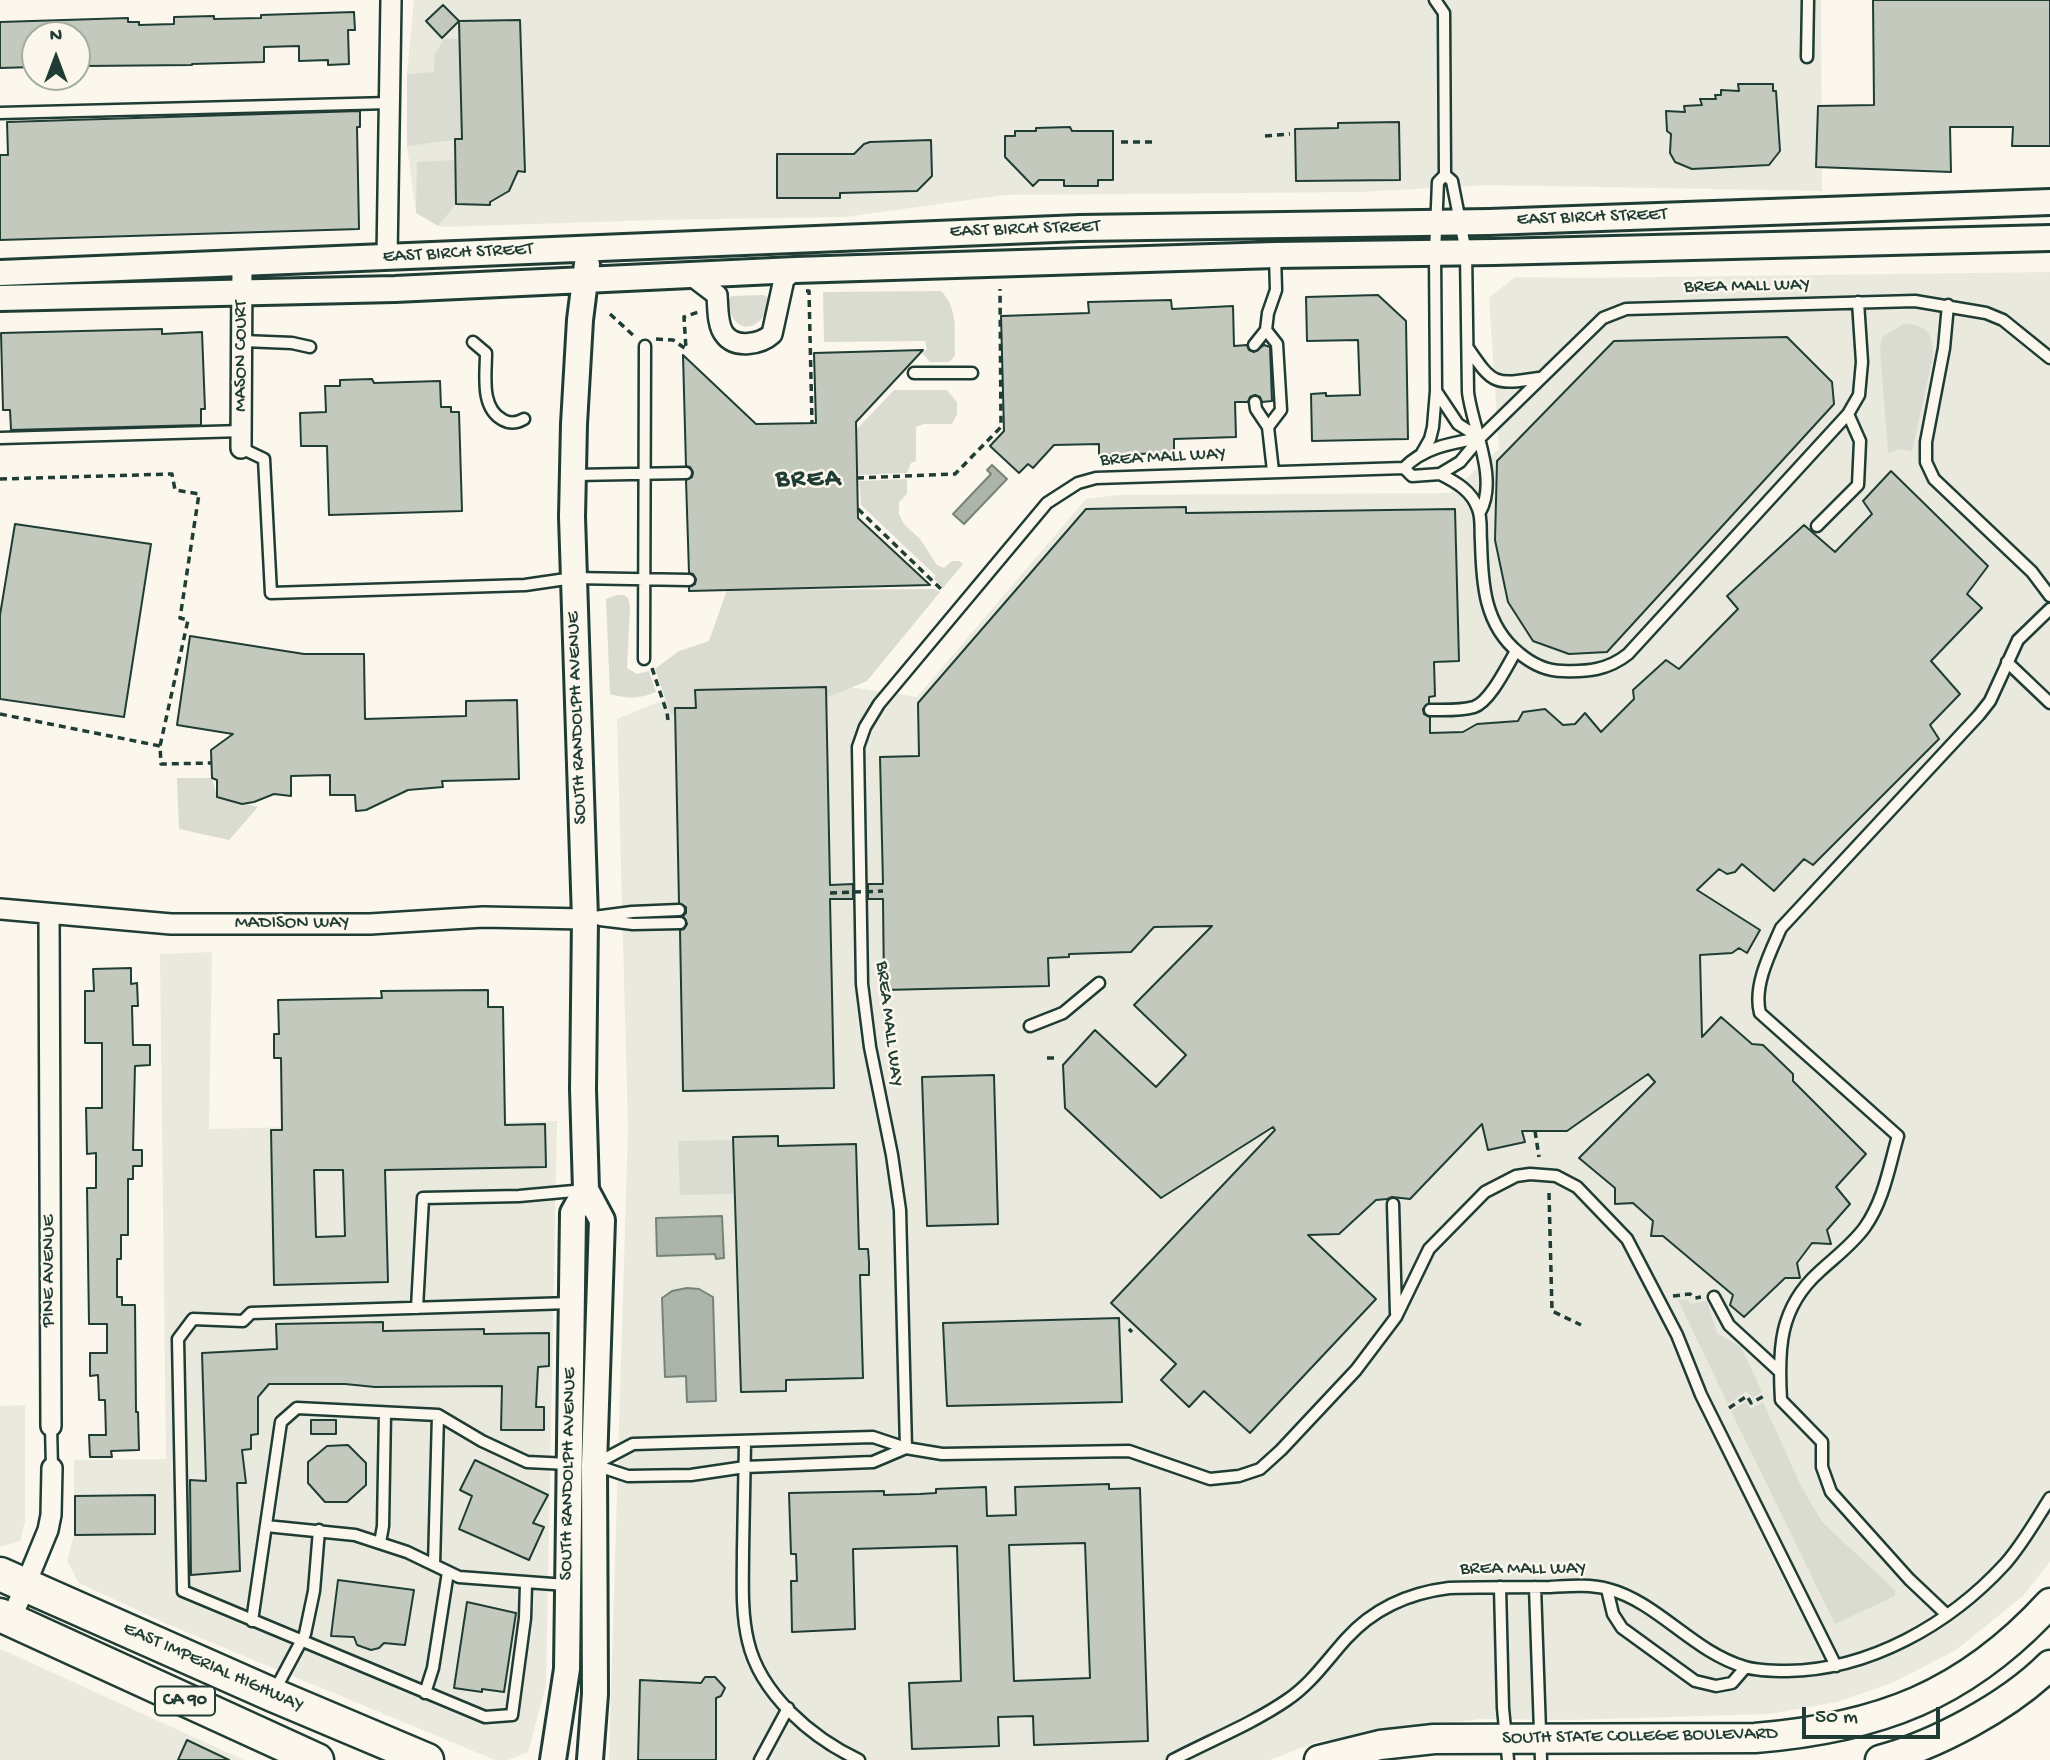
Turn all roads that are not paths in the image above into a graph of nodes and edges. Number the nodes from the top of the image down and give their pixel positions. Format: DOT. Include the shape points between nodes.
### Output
graph roads {
  1 [pos="391,0"];
  2 [pos="1435,0"];
  3 [pos="1808,0"];
  4 [pos="1807,57"];
  5 [pos="390,103"];
  6 [pos="0,113"];
  7 [pos="1445,175"];
  8 [pos="2050,202"];
  9 [pos="1448,222"];
  10 [pos="2050,238"];
  11 [pos="590,247"];
  12 [pos="1466,252"];
  13 [pos="1436,253"];
  14 [pos="1275,255"];
  15 [pos="387,258"];
  16 [pos="242,264"];
  17 [pos="0,273"];
  18 [pos="692,276"];
  19 [pos="585,279"];
  20 [pos="798,281"];
  21 [pos="243,294"];
  22 [pos="0,298"];
  23 [pos="1858,302"];
  24 [pos="1948,305"];
  25 [pos="1266,330"];
  26 [pos="243,341"];
  27 [pos="473,342"];
  28 [pos="1254,345"];
  29 [pos="645,346"];
  30 [pos="310,347"];
  31 [pos="1468,348"];
  32 [pos="2050,358"];
  33 [pos="914,373"];
  34 [pos="972,373"];
  35 [pos="1539,378"];
  36 [pos="1436,391"];
  37 [pos="1255,402"];
  38 [pos="1848,414"];
  39 [pos="524,419"];
  40 [pos="1268,427"];
  41 [pos="1,438"];
  42 [pos="1480,438"];
  43 [pos="242,439"];
  44 [pos="1422,453"];
  45 [pos="1404,468"];
  46 [pos="1273,471"];
  47 [pos="686,473"];
  48 [pos="645,474"];
  49 [pos="1440,474"];
  50 [pos="572,475"];
  51 [pos="1480,512"];
  52 [pos="1817,526"];
  53 [pos="573,578"];
  54 [pos="644,580"];
  55 [pos="689,580"];
  56 [pos="2050,596"];
  57 [pos="2050,608"];
  58 [pos="1516,651"];
  59 [pos="644,659"];
  60 [pos="2007,662"];
  61 [pos="2050,703"];
  62 [pos="1430,710"];
  63 [pos="0,909"];
  64 [pos="680,910"];
  65 [pos="49,914"];
  66 [pos="585,919"];
  67 [pos="680,923"];
  68 [pos="1099,983"];
  69 [pos="1030,1026"];
  70 [pos="586,1190"];
  71 [pos="1393,1204"];
  72 [pos="1714,1297"];
  73 [pos="572,1303"];
  74 [pos="417,1308"];
  75 [pos="1396,1317"];
  76 [pos="1779,1371"];
  77 [pos="385,1413"];
  78 [pos="438,1415"];
  79 [pos="51,1426"];
  80 [pos="745,1442"];
  81 [pos="906,1448"];
  82 [pos="570,1464"];
  83 [pos="594,1465"];
  84 [pos="744,1467"];
  85 [pos="52,1468"];
  86 [pos="2050,1498"];
  87 [pos="266,1526"];
  88 [pos="319,1530"];
  89 [pos="380,1542"];
  90 [pos="434,1565"];
  91 [pos="448,1572"];
  92 [pos="13,1579"];
  93 [pos="526,1584"];
  94 [pos="566,1585"];
  95 [pos="1500,1587"];
  96 [pos="1535,1587"];
  97 [pos="1607,1589"];
  98 [pos="2050,1603"];
  99 [pos="1946,1614"];
  100 [pos="5,1617"];
  101 [pos="252,1621"];
  102 [pos="302,1639"];
  103 [pos="2050,1665"];
  104 [pos="1836,1666"];
  105 [pos="1745,1668"];
  106 [pos="425,1693"];
  107 [pos="273,1695"];
  108 [pos="788,1708"];
  109 [pos="1540,1749"];
  110 [pos="1507,1750"];
  111 [pos="317,1760"];
  112 [pos="426,1760"];
  113 [pos="553,1760"];
  114 [pos="590,1760"];
  115 [pos="760,1760"];
  116 [pos="859,1760"];
  117 [pos="1173,1760"];
  118 [pos="1319,1760"];
  119 [pos="1880,1760"];
  1 -- 5 [label="street"];
  2 -- 7 [label="lane" via="1444,13"];
  3 -- 4 [label="lane"];
  5 -- 6 [label="lane"];
  5 -- 15 [label="street"];
  7 -- 9 [label="lane" via="1452,181"];
  7 -- 9 [label="lane" via="1438,182"];
  8 -- 9 [label="street, EAST BIRCH STREET"];
  9 -- 11 [label="street, EAST BIRCH STREET" via="1080,228"];
  9 -- 12 [label="lane"];
  9 -- 13 [label="lane"];
  10 -- 12 [label="street, EAST BIRCH STREET"];
  11 -- 15 [label="street, EAST BIRCH STREET"];
  11 -- 19 [label="street, SOUTH RANDOLPH AVENUE"];
  12 -- 13 [label="street, EAST BIRCH STREET"];
  12 -- 31 [label="lane"];
  13 -- 14 [label="street, EAST BIRCH STREET"];
  13 -- 36 [label="lane"];
  14 -- 20 [label="street, EAST BIRCH STREET"];
  14 -- 25 [label="lane" via="1276,290"];
  15 -- 16 [label="street, EAST BIRCH STREET"];
  16 -- 17 [label="street, EAST BIRCH STREET"];
  16 -- 21 [label="street, MASON COURT"];
  18 -- 19 [label="street, EAST BIRCH STREET"];
  18 -- 20 [label="street, EAST BIRCH STREET"];
  18 -- 20 [label="street" via="717,295 720,326 725,335 741,343 765,340 772,334 784,279"];
  19 -- 21 [label="street, EAST BIRCH STREET"];
  19 -- 50 [label="street, SOUTH RANDOLPH AVENUE"];
  21 -- 22 [label="street, EAST BIRCH STREET"];
  21 -- 26 [label="street, MASON COURT"];
  23 -- 24 [label="lane, BREA MALL WAY"];
  23 -- 35 [label="lane, BREA MALL WAY" via="1626,309 1603,318"];
  23 -- 38 [label="lane" via="1862,362 1859,395"];
  24 -- 32 [label="lane, BREA MALL WAY" via="2003,320"];
  24 -- 56 [label="lane" via="1926,462 1934,479 2032,572"];
  25 -- 28 [label="lane"];
  25 -- 40 [label="lane" via="1277,344 1281,410"];
  26 -- 30 [label="lane"];
  26 -- 43 [label="street, MASON COURT"];
  27 -- 39 [label="lane" via="486,353 488,403 505,421"];
  29 -- 48 [label="lane"];
  31 -- 35 [label="lane" via="1486,374 1496,380 1508,383"];
  31 -- 42 [label="lane" via="1470,408"];
  33 -- 34 [label="lane"];
  35 -- 42 [label="lane, BREA MALL WAY"];
  36 -- 42 [label="lane" via="1458,425"];
  36 -- 44 [label="lane" via="1433,427"];
  37 -- 40 [label="lane"];
  38 -- 52 [label="lane" via="1860,441 1858,485"];
  38 -- 58 [label="lane" via="1615,664 1596,670 1558,671 1532,664"];
  40 -- 46 [label="lane"];
  41 -- 43 [label="lane"];
  42 -- 44 [label="lane"];
  42 -- 49 [label="lane, BREA MALL WAY" via="1460,462"];
  42 -- 51 [label="lane" via="1486,490"];
  43 -- 53 [label="lane" via="264,459 271,593 525,585"];
  44 -- 45 [label="lane"];
  45 -- 46 [label="lane, BREA MALL WAY"];
  45 -- 49 [label="lane, BREA MALL WAY" via="1412,476"];
  46 -- 81 [label="lane, BREA MALL WAY" via="1096,478 1062,492 1047,503 879,704 860,737 862,984 900,1210"];
  47 -- 48 [label="lane"];
  48 -- 50 [label="lane"];
  48 -- 54 [label="lane"];
  49 -- 51 [label="lane" via="1461,486"];
  50 -- 53 [label="street, SOUTH RANDOLPH AVENUE"];
  51 -- 58 [label="lane" via="1485,603"];
  53 -- 54 [label="lane"];
  53 -- 66 [label="street, SOUTH RANDOLPH AVENUE"];
  54 -- 55 [label="lane"];
  54 -- 59 [label="lane"];
  57 -- 60 [label="lane" via="2018,640"];
  58 -- 62 [label="lane" via="1481,703"];
  60 -- 61 [label="lane"];
  60 -- 76 [label="lane" via="1979,715 1793,914 1770,952 1758,992 1760,1013 1898,1136 1875,1212 1863,1230 1816,1275 1786,1317"];
  63 -- 65 [label="street, MADISON WAY"];
  64 -- 66 [label="lane"];
  65 -- 66 [label="street, MADISON WAY" via="184,924 370,923 483,916"];
  65 -- 79 [label="street, PINE AVENUE"];
  66 -- 67 [label="lane"];
  66 -- 70 [label="street, SOUTH RANDOLPH AVENUE"];
  68 -- 69 [label="lane" via="1063,1013"];
  70 -- 73 [label="street, SOUTH RANDOLPH AVENUE" via="573,1213"];
  70 -- 74 [label="lane" via="423,1198"];
  70 -- 83 [label="street, SOUTH RANDOLPH AVENUE" via="602,1220"];
  71 -- 75 [label="lane"];
  72 -- 76 [label="lane" via="1729,1325"];
  73 -- 74 [label="lane"];
  73 -- 82 [label="street, SOUTH RANDOLPH AVENUE"];
  74 -- 101 [label="lane" via="251,1312 243,1321 193,1319 178,1339 183,1591"];
  75 -- 81 [label="lane" via="1356,1370 1281,1450 1260,1468 1239,1476 1203,1477 1129,1451 942,1454"];
  75 -- 104 [label="lane" via="1429,1249 1485,1192 1530,1174 1556,1176 1577,1188 1627,1239 1642,1265 1701,1395"];
  76 -- 99 [label="lane" via="1781,1400 1822,1442 1822,1467 1831,1492"];
  77 -- 78 [label="lane"];
  77 -- 87 [label="lane" via="297,1408 281,1422"];
  77 -- 89 [label="lane"];
  78 -- 82 [label="lane" via="527,1462"];
  78 -- 90 [label="lane"];
  79 -- 85 [label="lane, PINE AVENUE"];
  80 -- 81 [label="lane" via="873,1437"];
  80 -- 83 [label="lane" via="633,1444"];
  80 -- 84 [label="lane"];
  81 -- 84 [label="lane" via="873,1462"];
  82 -- 83 [label="lane"];
  82 -- 94 [label="street, SOUTH RANDOLPH AVENUE"];
  83 -- 84 [label="lane" via="628,1476 691,1475"];
  83 -- 114 [label="street, SOUTH RANDOLPH AVENUE" via="595,1694"];
  84 -- 108 [label="lane" via="748,1643 764,1678"];
  85 -- 92 [label="street, PINE AVENUE" via="50,1523"];
  86 -- 99 [label="lane, BREA MALL WAY" via="2007,1562"];
  87 -- 88 [label="lane"];
  87 -- 101 [label="lane"];
  88 -- 89 [label="lane"];
  88 -- 102 [label="lane" via="314,1591"];
  89 -- 90 [label="lane"];
  90 -- 91 [label="lane"];
  91 -- 93 [label="lane"];
  91 -- 106 [label="lane"];
  92 -- 100 [label="street, PINE AVENUE"];
  92 -- 107 [label="main road, EAST IMPERIAL HIGHWAY / CA 90"];
  93 -- 94 [label="lane"];
  93 -- 106 [label="lane" via="512,1715 485,1717"];
  94 -- 113 [label="street, SOUTH RANDOLPH AVENUE" via="567,1668"];
  95 -- 96 [label="lane, BREA MALL WAY"];
  95 -- 110 [label="lane"];
  95 -- 117 [label="lane, BREA MALL WAY" via="1426,1591 1378,1611 1288,1700"];
  96 -- 97 [label="lane, BREA MALL WAY"];
  96 -- 109 [label="lane"];
  97 -- 105 [label="lane, BREA MALL WAY" via="1632,1597 1699,1646"];
  97 -- 105 [label="lane" via="1622,1628 1695,1681 1716,1686 1732,1683"];
  98 -- 109 [label="main road, SOUTH STATE COLLEGE BOULEVARD" via="2006,1646 1961,1680 1906,1708 1850,1725 1755,1738"];
  99 -- 104 [label="lane, BREA MALL WAY" via="1889,1649"];
  100 -- 111 [label="main road, EAST IMPERIAL HIGHWAY / CA 90"];
  101 -- 102 [label="lane"];
  102 -- 106 [label="lane"];
  102 -- 107 [label="lane"];
  103 -- 119 [label="main road" via="2009,1698 1959,1728"];
  104 -- 105 [label="lane, BREA MALL WAY" via="1808,1671"];
  107 -- 112 [label="main road, EAST IMPERIAL HIGHWAY / CA 90"];
  108 -- 115 [label="lane"];
  108 -- 116 [label="lane" via="840,1751"];
  109 -- 110 [label="main road, SOUTH STATE COLLEGE BOULEVARD"];
  110 -- 118 [label="main road, SOUTH STATE COLLEGE BOULEVARD" via="1434,1739 1380,1745"];
}
